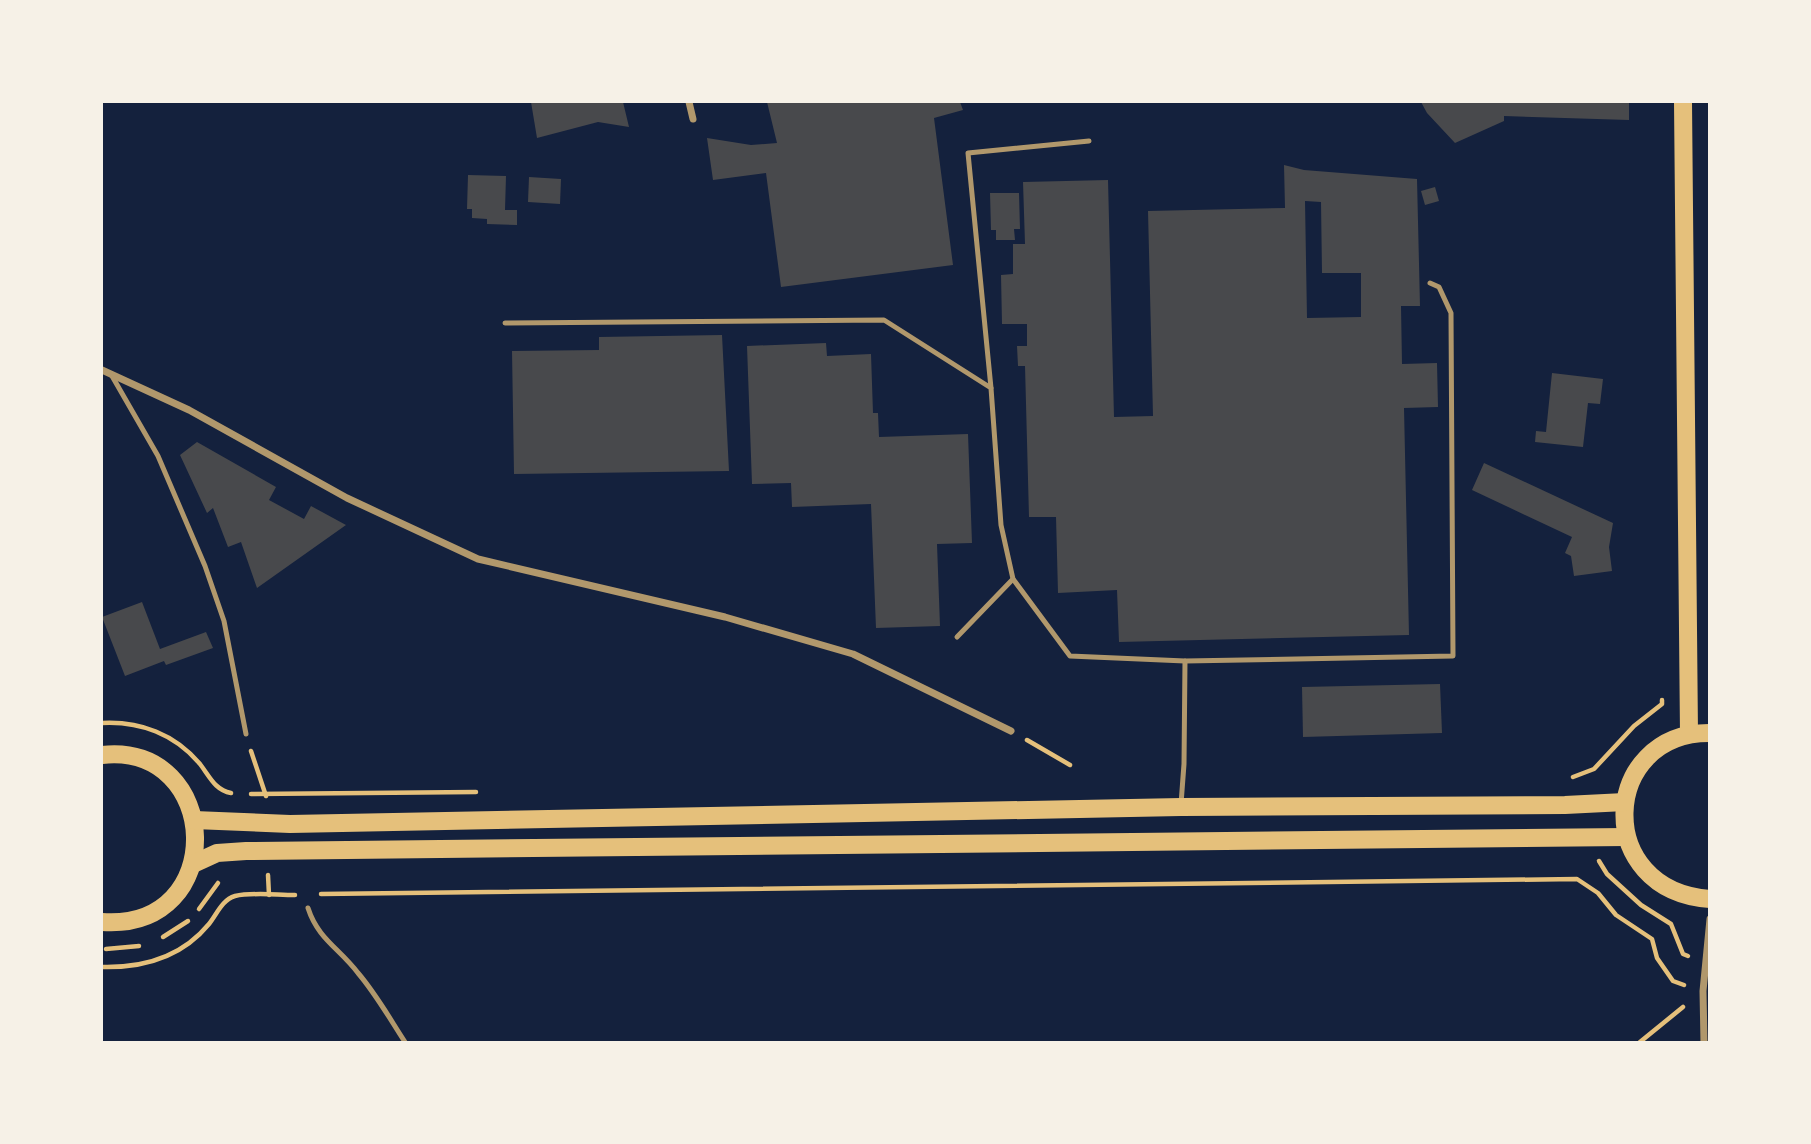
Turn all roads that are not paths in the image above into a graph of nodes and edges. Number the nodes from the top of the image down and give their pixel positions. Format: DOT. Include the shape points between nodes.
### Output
graph roads {
  1 [pos="689,102"];
  2 [pos="1683,102"];
  3 [pos="693,119"];
  4 [pos="1089,141"];
  5 [pos="1430,283"];
  6 [pos="505,323"];
  7 [pos="102,370"];
  8 [pos="112,376"];
  9 [pos="991,388"];
  10 [pos="1013,579"];
  11 [pos="957,637"];
  12 [pos="1185,661"];
  13 [pos="1011,731"];
  14 [pos="1710,733"];
  15 [pos="246,734"];
  16 [pos="1689,734"];
  17 [pos="102,755"];
  18 [pos="1625,802"];
  19 [pos="1181,807"];
  20 [pos="194,820"];
  21 [pos="1626,836"];
  22 [pos="192,864"];
  23 [pos="1710,899"];
  24 [pos="308,908"];
  25 [pos="1710,919"];
  26 [pos="102,922"];
  27 [pos="405,1042"];
  28 [pos="1704,1042"];
  1 -- 3 [label="street"];
  2 -- 16 [label="main road"];
  4 -- 9 [label="lane" via="968,153"];
  5 -- 12 [label="lane" via="1439,287 1451,313 1454,656"];
  6 -- 9 [label="lane" via="884,320"];
  7 -- 8 [label="street"];
  8 -- 13 [label="street" via="189,410 347,498 478,559 725,617 853,654"];
  8 -- 15 [label="lane" via="158,456 205,566 224,621"];
  9 -- 10 [label="lane" via="1001,525"];
  10 -- 11 [label="lane"];
  10 -- 12 [label="lane" via="1070,656"];
  12 -- 19 [label="lane"];
  14 -- 16 [label="main road"];
  16 -- 18 [label="main road" via="1669,742 1643,762"];
  17 -- 20 [label="main road" via="131,757 164,773 178,786"];
  18 -- 19 [label="main road"];
  18 -- 21 [label="main road"];
  19 -- 20 [label="main road" via="290,824"];
  20 -- 22 [label="main road"];
  21 -- 22 [label="main road" via="246,851 217,853"];
  21 -- 23 [label="main road" via="1641,866 1665,887"];
  22 -- 26 [label="main road" via="164,906 133,921"];
  24 -- 27 [label="lane" via="313,925 357,971"];
  25 -- 28 [label="street"];
}
